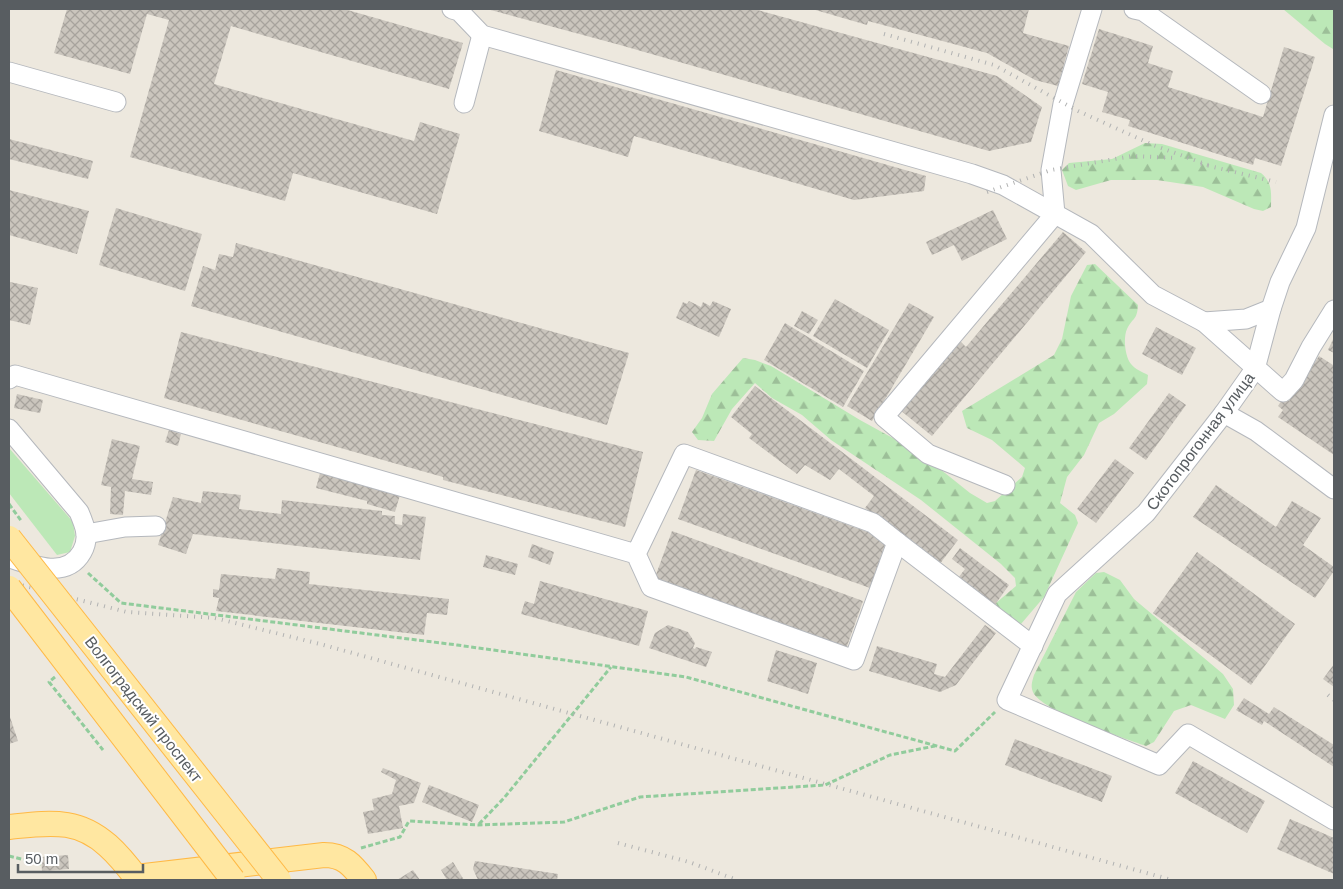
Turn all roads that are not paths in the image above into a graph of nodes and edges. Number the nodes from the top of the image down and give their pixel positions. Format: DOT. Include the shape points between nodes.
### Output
graph roads {
  1 [pos="457,9"];
  2 [pos="1092,9"];
  3 [pos="1134,9"];
  4 [pos="482,35"];
  5 [pos="9,72"];
  6 [pos="1261,94"];
  7 [pos="116,102"];
  8 [pos="464,103"];
  9 [pos="1334,114"];
  10 [pos="1055,214"];
  11 [pos="1271,309"];
  12 [pos="1334,310"];
  13 [pos="1204,322"];
  14 [pos="1256,369"];
  15 [pos="9,379"];
  16 [pos="1224,413"];
  17 [pos="9,430"];
  18 [pos="1005,485"];
  19 [pos="1334,489"];
  20 [pos="156,526"];
  21 [pos="86,534"];
  22 [pos="9,538"];
  23 [pos="897,542"];
  24 [pos="636,554"];
  25 [pos="9,558"];
  26 [pos="9,588"];
  27 [pos="1032,646"];
  28 [pos="1334,820"];
  29 [pos="9,827"];
  30 [pos="130,877"];
  31 [pos="233,880"];
  32 [pos="278,880"];
  33 [pos="364,880"];
  1 -- 4 [label="street"];
  2 -- 10 [label="street" via="1063,104 1051,170"];
  3 -- 6 [label="street" via="1143,11"];
  4 -- 8 [label="street"];
  4 -- 10 [label="street" via="972,174 1003,185"];
  5 -- 7 [label="street"];
  9 -- 11 [label="street, Скотопрогонная улица" via="1306,228"];
  10 -- 13 [label="street" via="1091,234 1153,295"];
  10 -- 18 [label="street" via="884,417 928,454"];
  11 -- 13 [label="street" via="1246,319"];
  11 -- 14 [label="street, Скотопрогонная улица"];
  12 -- 14 [label="street" via="1294,380 1283,392"];
  13 -- 14 [label="street"];
  14 -- 16 [label="street, Скотопрогонная улица"];
  15 -- 24 [label="street" via="16,375"];
  16 -- 19 [label="street" via="1256,430"];
  16 -- 27 [label="street, Скотопрогонная улица" via="1146,513 1057,594"];
  17 -- 21 [label="street" via="79,512"];
  20 -- 21 [label="street" via="125,527"];
  21 -- 25 [label="street" via="78,559 60,569 47,569"];
  22 -- 32 [label="main road, Волгоградский проспект, bridge"];
  23 -- 24 [label="street" via="873,523 684,454"];
  23 -- 24 [label="street" via="854,660 651,587"];
  23 -- 27 [label="street"];
  26 -- 31 [label="main road, Волгоградский проспект, bridge"];
  27 -- 28 [label="street, Скотопрогонная улица" via="1006,700 1159,764 1188,734"];
  29 -- 30 [label="main road" via="66,824 85,830 109,845"];
  30 -- 33 [label="main road" via="324,854 346,859"];
}
